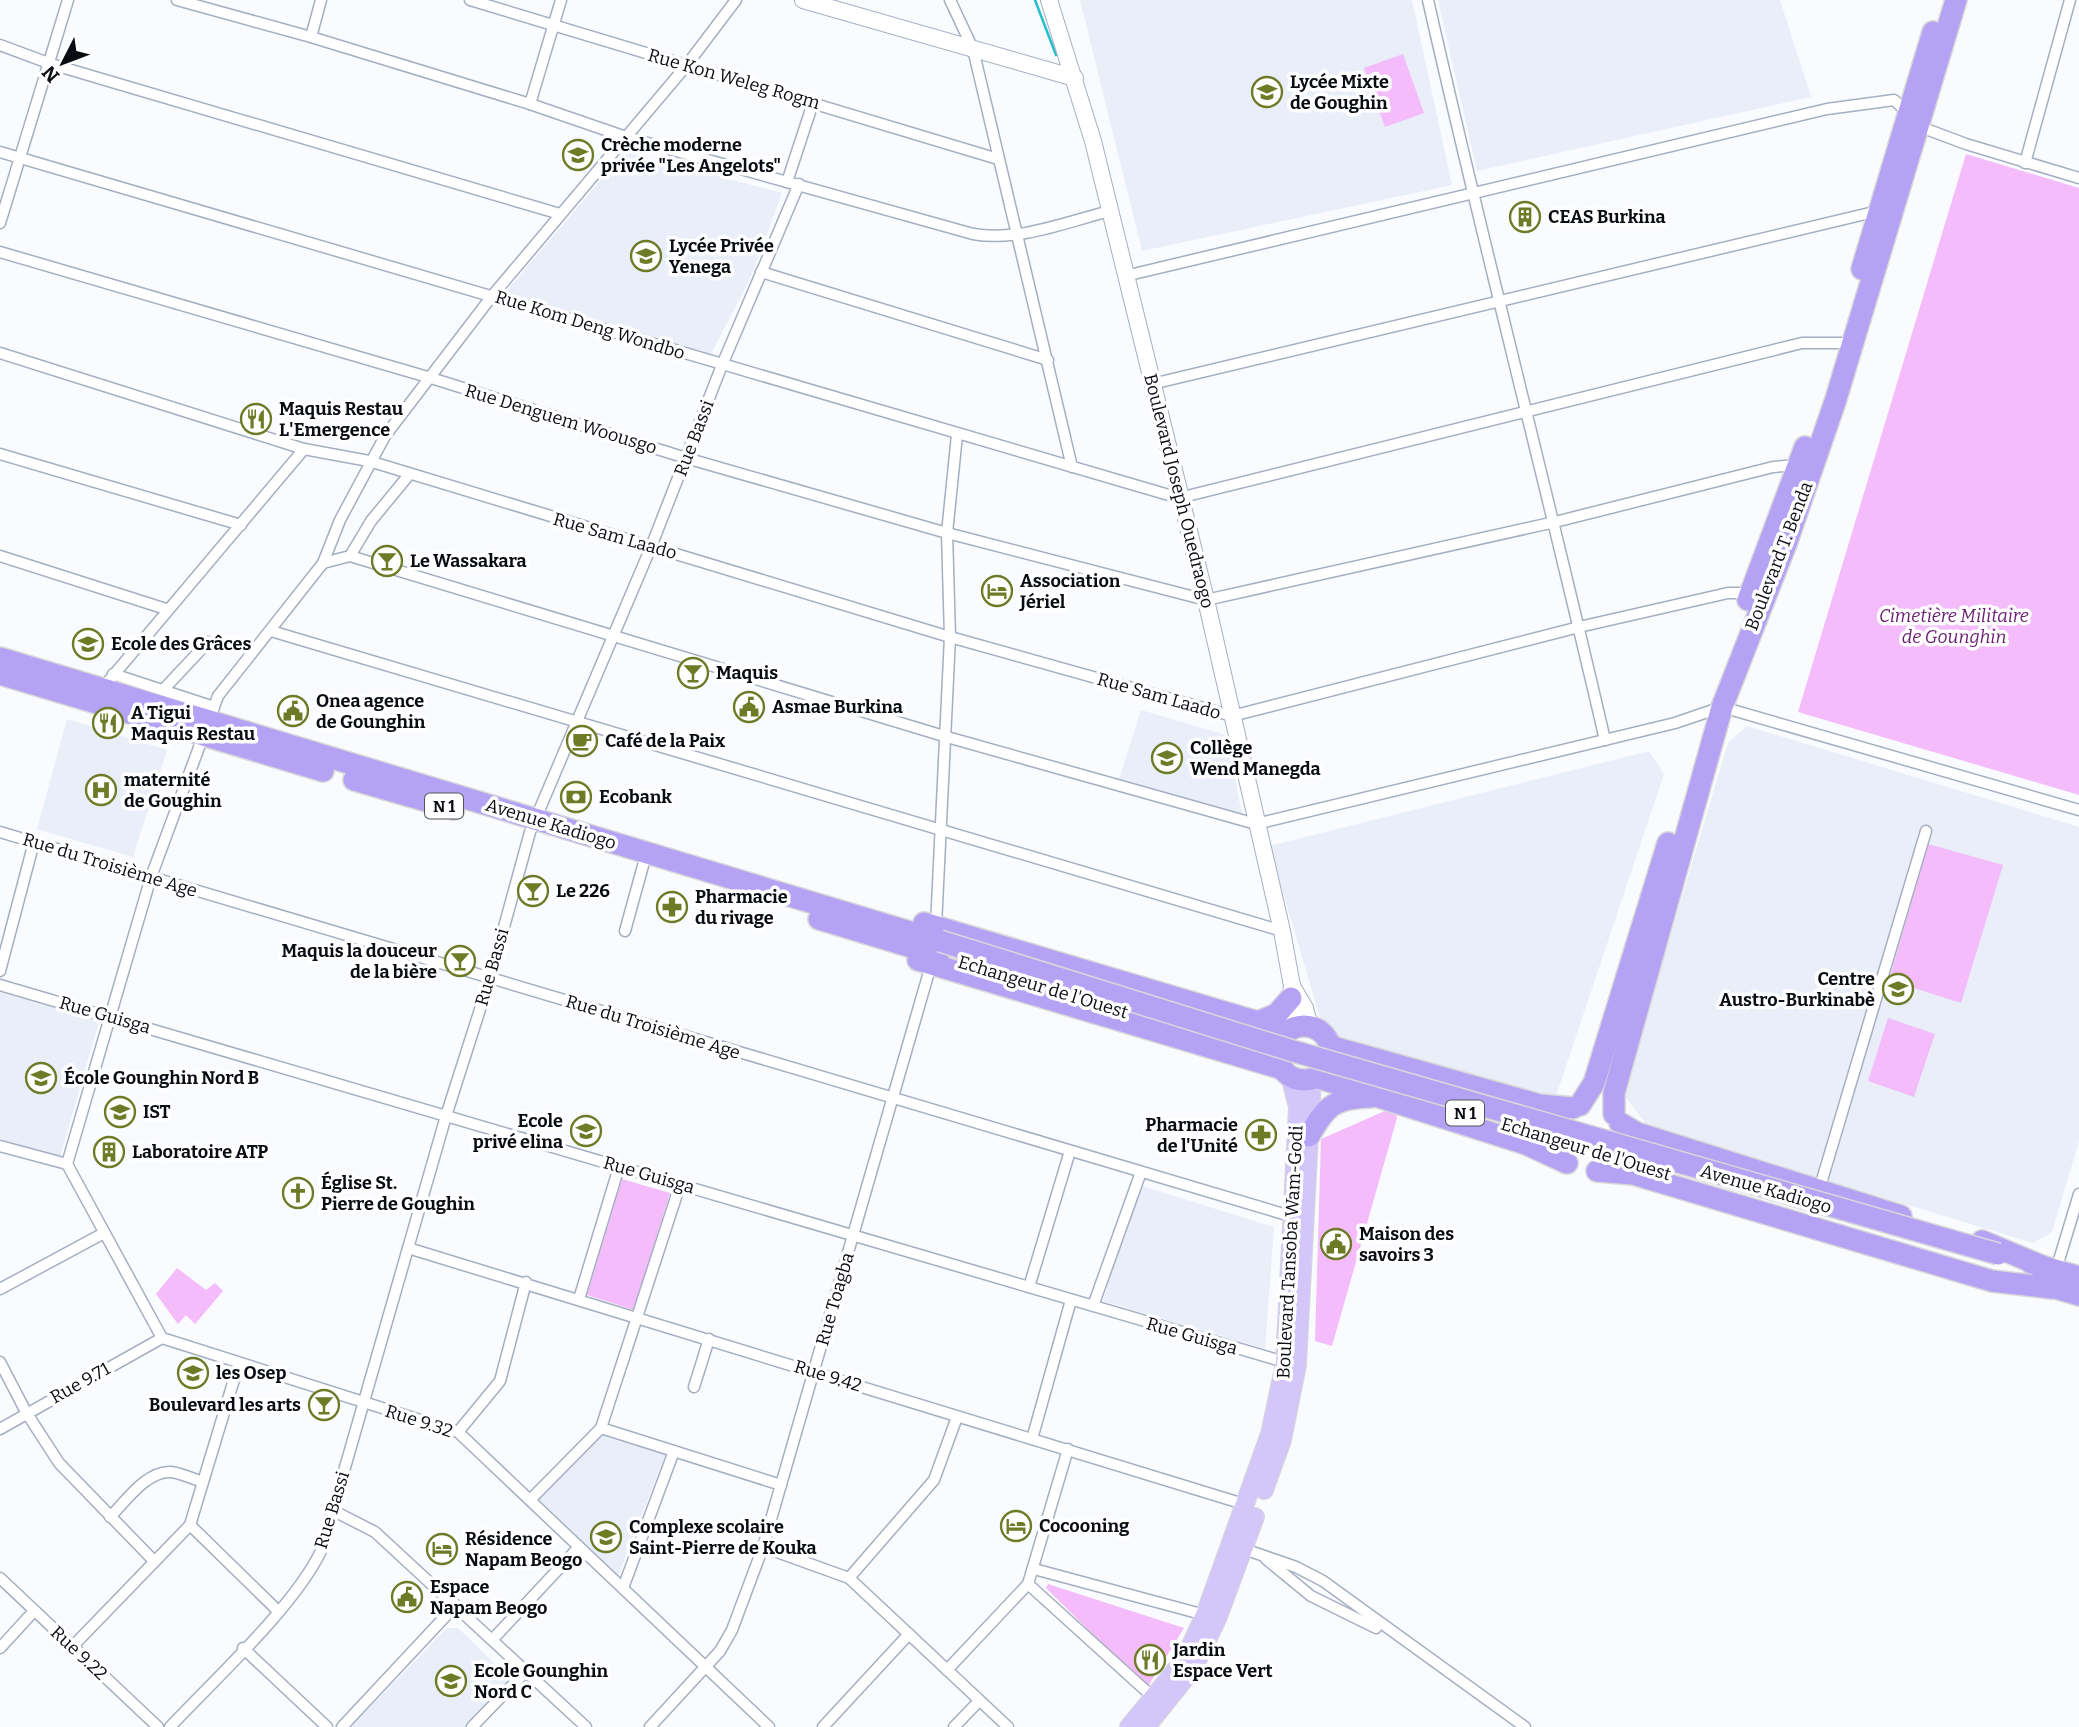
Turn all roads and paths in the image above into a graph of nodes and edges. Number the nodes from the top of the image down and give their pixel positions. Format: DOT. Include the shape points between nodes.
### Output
graph roads {
  1 [pos="68,0"];
  2 [pos="177,0"];
  3 [pos="321,0"];
  4 [pos="470,0"];
  5 [pos="561,0"];
  6 [pos="736,0"];
  7 [pos="803,0"];
  8 [pos="950,0"];
  9 [pos="1049,0"];
  10 [pos="1428,0"];
  11 [pos="1943,0"];
  12 [pos="1956,0"];
  13 [pos="2070,0"];
  14 [pos="553,25"];
  15 [pos="311,37"];
  16 [pos="0,45"];
  17 [pos="973,49"];
  18 [pos="51,64"];
  19 [pos="686,66"];
  20 [pos="1075,78"];
  21 [pos="813,103"];
  22 [pos="530,104"];
  23 [pos="1914,121"];
  24 [pos="626,137"];
  25 [pos="0,152"];
  26 [pos="19,158"];
  27 [pos="998,159"];
  28 [pos="2025,163"];
  29 [pos="2079,178"];
  30 [pos="787,182"];
  31 [pos="799,184"];
  32 [pos="1471,193"];
  33 [pos="1110,211"];
  34 [pos="1878,211"];
  35 [pos="560,214"];
  36 [pos="0,223"];
  37 [pos="1017,234"];
  38 [pos="0,252"];
  39 [pos="761,272"];
  40 [pos="1125,275"];
  41 [pos="492,296"];
  42 [pos="1499,304"];
  43 [pos="1841,343"];
  44 [pos="0,353"];
  45 [pos="1048,360"];
  46 [pos="722,365"];
  47 [pos="431,378"];
  48 [pos="1152,384"];
  49 [pos="1525,411"];
  50 [pos="957,435"];
  51 [pos="304,449"];
  52 [pos="0,454"];
  53 [pos="686,458"];
  54 [pos="369,461"];
  55 [pos="1799,466"];
  56 [pos="1072,467"];
  57 [pos="408,476"];
  58 [pos="1179,498"];
  59 [pos="1555,522"];
  60 [pos="242,525"];
  61 [pos="947,533"];
  62 [pos="651,547"];
  63 [pos="0,555"];
  64 [pos="350,556"];
  65 [pos="323,562"];
  66 [pos="1751,593"];
  67 [pos="1206,600"];
  68 [pos="166,609"];
  69 [pos="1579,627"];
  70 [pos="271,631"];
  71 [pos="950,636"];
  72 [pos="613,638"];
  73 [pos="208,642"];
  74 [pos="0,658"];
  75 [pos="0,674"];
  76 [pos="103,688"];
  77 [pos="163,690"];
  78 [pos="1715,710"];
  79 [pos="1232,716"];
  80 [pos="208,721"];
  81 [pos="577,722"];
  82 [pos="947,737"];
  83 [pos="1605,740"];
  84 [pos="2079,810"];
  85 [pos="1256,824"];
  86 [pos="532,826"];
  87 [pos="942,830"];
  88 [pos="1926,831"];
  89 [pos="0,832"];
  90 [pos="34,842"];
  91 [pos="644,862"];
  92 [pos="151,877"];
  93 [pos="625,931"];
  94 [pos="1282,931"];
  95 [pos="888,932"];
  96 [pos="936,947"];
  97 [pos="0,971"];
  98 [pos="490,978"];
  99 [pos="0,985"];
  100 [pos="1292,992"];
  101 [pos="110,1017"];
  102 [pos="1258,1022"];
  103 [pos="1330,1046"];
  104 [pos="1293,1047"];
  105 [pos="1314,1078"];
  106 [pos="1379,1097"];
  107 [pos="893,1098"];
  108 [pos="1577,1106"];
  109 [pos="446,1116"];
  110 [pos="1617,1119"];
  111 [pos="1309,1136"];
  112 [pos="0,1146"];
  113 [pos="1070,1151"];
  114 [pos="1567,1163"];
  115 [pos="67,1164"];
  116 [pos="619,1167"];
  117 [pos="1597,1171"];
  118 [pos="1141,1172"];
  119 [pos="680,1185"];
  120 [pos="1819,1190"];
  121 [pos="2079,1194"];
  122 [pos="1299,1219"];
  123 [pos="104,1233"];
  124 [pos="853,1236"];
  125 [pos="408,1248"];
  126 [pos="1996,1261"];
  127 [pos="2051,1275"];
  128 [pos="2079,1277"];
  129 [pos="526,1282"];
  130 [pos="1029,1287"];
  131 [pos="0,1289"];
  132 [pos="2079,1295"];
  133 [pos="579,1299"];
  134 [pos="1071,1300"];
  135 [pos="1093,1306"];
  136 [pos="638,1318"];
  137 [pos="162,1338"];
  138 [pos="709,1339"];
  139 [pos="0,1362"];
  140 [pos="239,1363"];
  141 [pos="1291,1364"];
  142 [pos="814,1371"];
  143 [pos="694,1387"];
  144 [pos="362,1403"];
  145 [pos="26,1412"];
  146 [pos="957,1417"];
  147 [pos="601,1428"];
  148 [pos="0,1429"];
  149 [pos="458,1432"];
  150 [pos="1032,1439"];
  151 [pos="1068,1449"];
  152 [pos="674,1451"];
  153 [pos="203,1482"];
  154 [pos="781,1485"];
  155 [pos="530,1500"];
  156 [pos="1247,1505"];
  157 [pos="332,1510"];
  158 [pos="110,1517"];
  159 [pos="190,1525"];
  160 [pos="579,1546"];
  161 [pos="763,1547"];
  162 [pos="1253,1552"];
  163 [pos="154,1561"];
  164 [pos="1034,1569"];
  165 [pos="0,1578"];
  166 [pos="849,1578"];
  167 [pos="1028,1584"];
  168 [pos="623,1588"];
  169 [pos="456,1605"];
  170 [pos="34,1611"];
  171 [pos="278,1611"];
  172 [pos="1205,1615"];
  173 [pos="909,1634"];
  174 [pos="1395,1636"];
  175 [pos="493,1639"];
  176 [pos="73,1646"];
  177 [pos="0,1648"];
  178 [pos="243,1648"];
  179 [pos="707,1668"];
  180 [pos="527,1670"];
  181 [pos="947,1670"];
  182 [pos="1155,1699"];
  183 [pos="979,1701"];
  184 [pos="158,1727"];
  185 [pos="170,1727"];
  186 [pos="327,1727"];
  187 [pos="342,1727"];
  188 [pos="472,1727"];
  189 [pos="586,1727"];
  190 [pos="650,1727"];
  191 [pos="769,1727"];
  192 [pos="823,1727"];
  193 [pos="954,1727"];
  194 [pos="1008,1727"];
  195 [pos="1129,1727"];
  196 [pos="1146,1727"];
  197 [pos="1525,1727"];
  1 -- 18 [label="street"];
  2 -- 15 [label="street"];
  3 -- 15 [label="street"];
  4 -- 14 [label="street, Rue Kon Weleg Rogm"];
  5 -- 14 [label="street"];
  6 -- 19 [label="street"];
  7 -- 17 [label="street"];
  8 -- 17 [label="street"];
  9 -- 20 [label="street, Boulevard Joseph Ouedraogo"];
  10 -- 32 [label="street"];
  11 -- 23 [label="highway, Boulevard T. Benda"];
  12 -- 23 [label="highway, Boulevard T. Benda"];
  13 -- 28 [label="street"];
  14 -- 19 [label="street, Rue Kon Weleg Rogm"];
  14 -- 22 [label="street"];
  15 -- 22 [label="street"];
  16 -- 18 [label="street"];
  17 -- 20 [label="street"];
  17 -- 27 [label="street"];
  18 -- 26 [label="street"];
  18 -- 35 [label="street"];
  19 -- 21 [label="street, Rue Kon Weleg Rogm"];
  19 -- 24 [label="street"];
  20 -- 33 [label="street, Boulevard Joseph Ouedraogo"];
  21 -- 27 [label="street, Rue Kon Weleg Rogm"];
  21 -- 30 [label="street"];
  22 -- 24 [label="street"];
  23 -- 28 [label="street"];
  23 -- 32 [label="street" via="1894,100 1827,109"];
  23 -- 34 [label="highway, Boulevard T. Benda"];
  23 -- 78 [label="highway, Boulevard T. Benda" via="1817,458"];
  24 -- 30 [label="street"];
  24 -- 35 [label="street"];
  25 -- 26 [label="street, Rue Kom Deng Wondbo"];
  26 -- 36 [label="street"];
  26 -- 41 [label="street, Rue Kom Deng Wondbo"];
  27 -- 37 [label="street"];
  28 -- 29 [label="street"];
  30 -- 31 [label="street"];
  31 -- 37 [label="street" via="972,234"];
  31 -- 39 [label="street, Rue Bassi"];
  32 -- 40 [label="street"];
  32 -- 42 [label="street"];
  33 -- 37 [label="street"];
  33 -- 40 [label="street, Boulevard Joseph Ouedraogo"];
  34 -- 42 [label="street"];
  34 -- 43 [label="highway, Boulevard T. Benda"];
  35 -- 41 [label="street"];
  37 -- 45 [label="street"];
  38 -- 47 [label="street, Rue Denguem Woousgo"];
  39 -- 45 [label="street"];
  39 -- 46 [label="street, Rue Bassi"];
  40 -- 48 [label="street, Boulevard Joseph Ouedraogo"];
  41 -- 46 [label="street, Rue Kom Deng Wondbo"];
  41 -- 47 [label="street"];
  42 -- 48 [label="street"];
  42 -- 49 [label="street"];
  43 -- 49 [label="street" via="1802,343"];
  43 -- 55 [label="highway, Boulevard T. Benda"];
  44 -- 51 [label="street, Rue Sam Laado"];
  45 -- 56 [label="street"];
  46 -- 50 [label="street, Rue Kom Deng Wondbo"];
  46 -- 53 [label="street, Rue Bassi"];
  47 -- 53 [label="street, Rue Denguem Woousgo"];
  47 -- 54 [label="street"];
  48 -- 58 [label="street, Boulevard Joseph Ouedraogo"];
  49 -- 58 [label="street"];
  49 -- 59 [label="street"];
  50 -- 56 [label="street, Rue Kom Deng Wondbo"];
  50 -- 61 [label="street, Rue Toagba"];
  51 -- 54 [label="street, Rue Sam Laado"];
  51 -- 60 [label="street"];
  52 -- 60 [label="street"];
  53 -- 61 [label="street, Rue Denguem Woousgo"];
  53 -- 62 [label="street, Rue Bassi"];
  54 -- 57 [label="street, Rue Sam Laado"];
  54 -- 65 [label="street"];
  55 -- 59 [label="street" via="1773,467"];
  55 -- 66 [label="highway, Boulevard T. Benda"];
  56 -- 58 [label="street, Rue Kom Deng Wondbo"];
  57 -- 62 [label="street, Rue Sam Laado"];
  57 -- 64 [label="street" via="371,521"];
  58 -- 67 [label="street, Boulevard Joseph Ouedraogo"];
  59 -- 67 [label="street"];
  59 -- 69 [label="street"];
  60 -- 68 [label="street"];
  61 -- 67 [label="street, Rue Denguem Woousgo"];
  61 -- 71 [label="street, Rue Toagba"];
  62 -- 71 [label="street, Rue Sam Laado"];
  62 -- 72 [label="street, Rue Bassi"];
  63 -- 68 [label="street"];
  64 -- 65 [label="street"];
  64 -- 72 [label="street"];
  65 -- 70 [label="street"];
  66 -- 69 [label="street" via="1728,593"];
  66 -- 78 [label="highway, Boulevard T. Benda"];
  67 -- 79 [label="street, Boulevard Joseph Ouedraogo"];
  68 -- 76 [label="street"];
  69 -- 79 [label="street"];
  69 -- 83 [label="street"];
  70 -- 80 [label="street" via="227,681"];
  70 -- 81 [label="street"];
  71 -- 79 [label="street, Rue Sam Laado"];
  71 -- 82 [label="street, Rue Toagba"];
  72 -- 81 [label="street, Rue Bassi"];
  72 -- 82 [label="street"];
  73 -- 77 [label="street"];
  74 -- 76 [label="highway, Avenue Kadiogo / N 1"];
  75 -- 76 [label="highway, Avenue Kadiogo / N 1"];
  76 -- 77 [label="street"];
  76 -- 80 [label="highway, Avenue Kadiogo / N 1"];
  77 -- 80 [label="street"];
  78 -- 83 [label="street"];
  78 -- 84 [label="street"];
  78 -- 108 [label="highway, Boulevard T. Benda" via="1594,1083"];
  78 -- 110 [label="highway, Boulevard T. Benda" via="1614,1093"];
  79 -- 85 [label="street, Boulevard Joseph Ouedraogo"];
  80 -- 86 [label="highway, Avenue Kadiogo / N 1"];
  80 -- 92 [label="street"];
  81 -- 86 [label="street, Rue Bassi"];
  81 -- 87 [label="street"];
  82 -- 85 [label="street"];
  82 -- 87 [label="street, Rue Toagba"];
  83 -- 85 [label="street"];
  85 -- 94 [label="street, Boulevard Joseph Ouedraogo"];
  86 -- 91 [label="highway, Avenue Kadiogo / N 1"];
  86 -- 95 [label="highway, Avenue Kadiogo / N 1"];
  86 -- 98 [label="street, Rue Bassi"];
  87 -- 94 [label="street"];
  87 -- 96 [label="street, Rue Toagba"];
  88 -- 120 [label="street"];
  89 -- 90 [label="street, Rue du Troisième Age"];
  90 -- 92 [label="street, Rue du Troisième Age"];
  90 -- 97 [label="street"];
  91 -- 93 [label="street"];
  91 -- 95 [label="highway, Avenue Kadiogo / N 1"];
  92 -- 98 [label="street, Rue du Troisième Age"];
  92 -- 101 [label="street"];
  94 -- 100 [label="street, Boulevard Joseph Ouedraogo"];
  95 -- 96 [label="highway, Avenue Kadiogo / N 1"];
  95 -- 96 [label="highway, N 1" via="916,921"];
  96 -- 102 [label="highway, N 1"];
  96 -- 104 [label="highway, Echangeur de l'Ouest / N 1, bridge"];
  96 -- 107 [label="street, Rue Toagba"];
  96 -- 126 [label="highway, Echangeur de l'Ouest / N 1" via="1685,1178"];
  98 -- 107 [label="street, Rue du Troisième Age"];
  98 -- 109 [label="street, Rue Bassi"];
  99 -- 101 [label="street, Rue Guisga"];
  100 -- 102 [label="highway" via="1278,1014"];
  100 -- 104 [label="street, Boulevard Joseph Ouedraogo" via="1305,1008"];
  101 -- 109 [label="street, Rue Guisga"];
  101 -- 115 [label="street"];
  102 -- 104 [label="highway, N 1"];
  103 -- 104 [label="highway, N 1" via="1322,1034"];
  103 -- 105 [label="highway" via="1328,1064"];
  103 -- 108 [label="highway, N 1" via="1540,1105"];
  104 -- 105 [label="highway, N 1"];
  104 -- 122 [label="main road, Boulevard Tansoba Wam-Godi"];
  104 -- 126 [label="highway, Avenue Kadiogo / N 1, bridge"];
  105 -- 106 [label="highway, N 1"];
  105 -- 111 [label="main road"];
  106 -- 111 [label="highway" via="1337,1102 1327,1108"];
  106 -- 114 [label="highway, N 1" via="1526,1144"];
  107 -- 113 [label="street, Rue du Troisième Age"];
  107 -- 124 [label="street, Rue Toagba"];
  108 -- 110 [label="highway, N 1" via="1595,1104"];
  108 -- 114 [label="highway" via="1561,1118 1556,1134 1558,1150"];
  109 -- 116 [label="street, Rue Guisga"];
  109 -- 125 [label="street, Rue Bassi"];
  110 -- 117 [label="highway" via="1623,1138 1620,1152 1611,1164"];
  110 -- 120 [label="highway, N 1" via="1637,1133"];
  111 -- 122 [label="main road"];
  112 -- 115 [label="street"];
  113 -- 118 [label="street, Rue du Troisième Age"];
  113 -- 130 [label="street"];
  114 -- 117 [label="highway, N 1"];
  115 -- 123 [label="street"];
  116 -- 119 [label="street, Rue Guisga"];
  116 -- 133 [label="street"];
  117 -- 127 [label="highway, N 1" via="1633,1174 1992,1281"];
  118 -- 122 [label="street, Rue du Troisième Age"];
  118 -- 135 [label="street"];
  119 -- 124 [label="street, Rue Guisga"];
  119 -- 136 [label="street"];
  120 -- 127 [label="highway, N 1" via="1976,1239"];
  121 -- 127 [label="street"];
  122 -- 141 [label="main road, Boulevard Tansoba Wam-Godi"];
  123 -- 131 [label="street"];
  123 -- 137 [label="street"];
  124 -- 130 [label="street, Rue Guisga"];
  124 -- 142 [label="street, Rue Toagba"];
  125 -- 129 [label="street, Rue 9.42"];
  125 -- 144 [label="street, Rue Bassi"];
  126 -- 127 [label="highway, N 1"];
  127 -- 128 [label="highway, N 1"];
  127 -- 132 [label="highway, N 1"];
  129 -- 133 [label="street, Rue 9.42"];
  129 -- 149 [label="street" via="500,1381"];
  130 -- 134 [label="street, Rue Guisga"];
  133 -- 136 [label="street, Rue 9.42"];
  134 -- 135 [label="street, Rue Guisga"];
  134 -- 150 [label="street"];
  135 -- 141 [label="street, Rue Guisga"];
  136 -- 138 [label="street, Rue 9.42"];
  136 -- 147 [label="street"];
  137 -- 140 [label="street, Rue 9.32"];
  137 -- 145 [label="street, Rue 9.71"];
  138 -- 142 [label="street, Rue 9.42"];
  138 -- 143 [label="street"];
  139 -- 145 [label="street"];
  140 -- 144 [label="street, Rue 9.32"];
  140 -- 153 [label="street"];
  141 -- 156 [label="main road, Boulevard Tansoba Wam-Godi"];
  141 -- 162 [label="main road, Boulevard Tansoba Wam-Godi" via="1282,1440"];
  142 -- 146 [label="street, Rue 9.42"];
  142 -- 154 [label="street, Rue Toagba"];
  144 -- 149 [label="street, Rue 9.32"];
  144 -- 157 [label="street, Rue Bassi"];
  145 -- 148 [label="street, Rue 9.71"];
  145 -- 158 [label="street" via="65,1471"];
  146 -- 150 [label="street, Rue 9.42"];
  146 -- 166 [label="street" via="934,1480"];
  147 -- 152 [label="street"];
  147 -- 155 [label="street"];
  149 -- 155 [label="street, Rue 9.32"];
  150 -- 151 [label="street, Rue 9.42"];
  151 -- 156 [label="street, Rue 9.42"];
  151 -- 164 [label="street"];
  152 -- 154 [label="street"];
  152 -- 168 [label="street"];
  153 -- 158 [label="street" via="172,1472 159,1474"];
  153 -- 159 [label="street"];
  154 -- 161 [label="street, Rue Toagba"];
  155 -- 160 [label="street, Rue 9.32"];
  156 -- 172 [label="main road, Boulevard Tansoba Wam-Godi"];
  157 -- 169 [label="street" via="375,1532"];
  157 -- 171 [label="street, Rue Bassi" via="312,1570"];
  158 -- 163 [label="street"];
  159 -- 163 [label="street"];
  159 -- 171 [label="street"];
  160 -- 168 [label="street, Rue 9.32"];
  160 -- 175 [label="street"];
  161 -- 166 [label="street"];
  161 -- 179 [label="street, Rue Toagba" via="732,1630"];
  162 -- 174 [label="street" via="1311,1595"];
  162 -- 174 [label="street" via="1323,1581"];
  162 -- 196 [label="main road, Boulevard Tansoba Wam-Godi" via="1194,1667"];
  163 -- 176 [label="street"];
  164 -- 167 [label="street"];
  164 -- 172 [label="street"];
  165 -- 170 [label="street, Rue 9.22"];
  166 -- 173 [label="street"];
  167 -- 181 [label="street"];
  167 -- 182 [label="street"];
  168 -- 179 [label="street, Rue 9.32"];
  169 -- 175 [label="street"];
  169 -- 187 [label="street"];
  170 -- 176 [label="street, Rue 9.22"];
  170 -- 177 [label="street"];
  171 -- 178 [label="street, Rue Bassi"];
  172 -- 182 [label="main road, Boulevard Tansoba Wam-Godi" via="1184,1660"];
  173 -- 181 [label="street"];
  173 -- 192 [label="street"];
  174 -- 197 [label="street"];
  175 -- 180 [label="street"];
  176 -- 184 [label="street, Rue 9.22"];
  178 -- 185 [label="street, Rue Bassi"];
  178 -- 186 [label="street"];
  179 -- 190 [label="street, Rue Toagba"];
  179 -- 191 [label="street, Rue 9.32"];
  180 -- 188 [label="street"];
  180 -- 189 [label="street"];
  181 -- 183 [label="street"];
  182 -- 195 [label="main road, Boulevard Tansoba Wam-Godi"];
  183 -- 193 [label="street"];
  183 -- 194 [label="street"];
}
